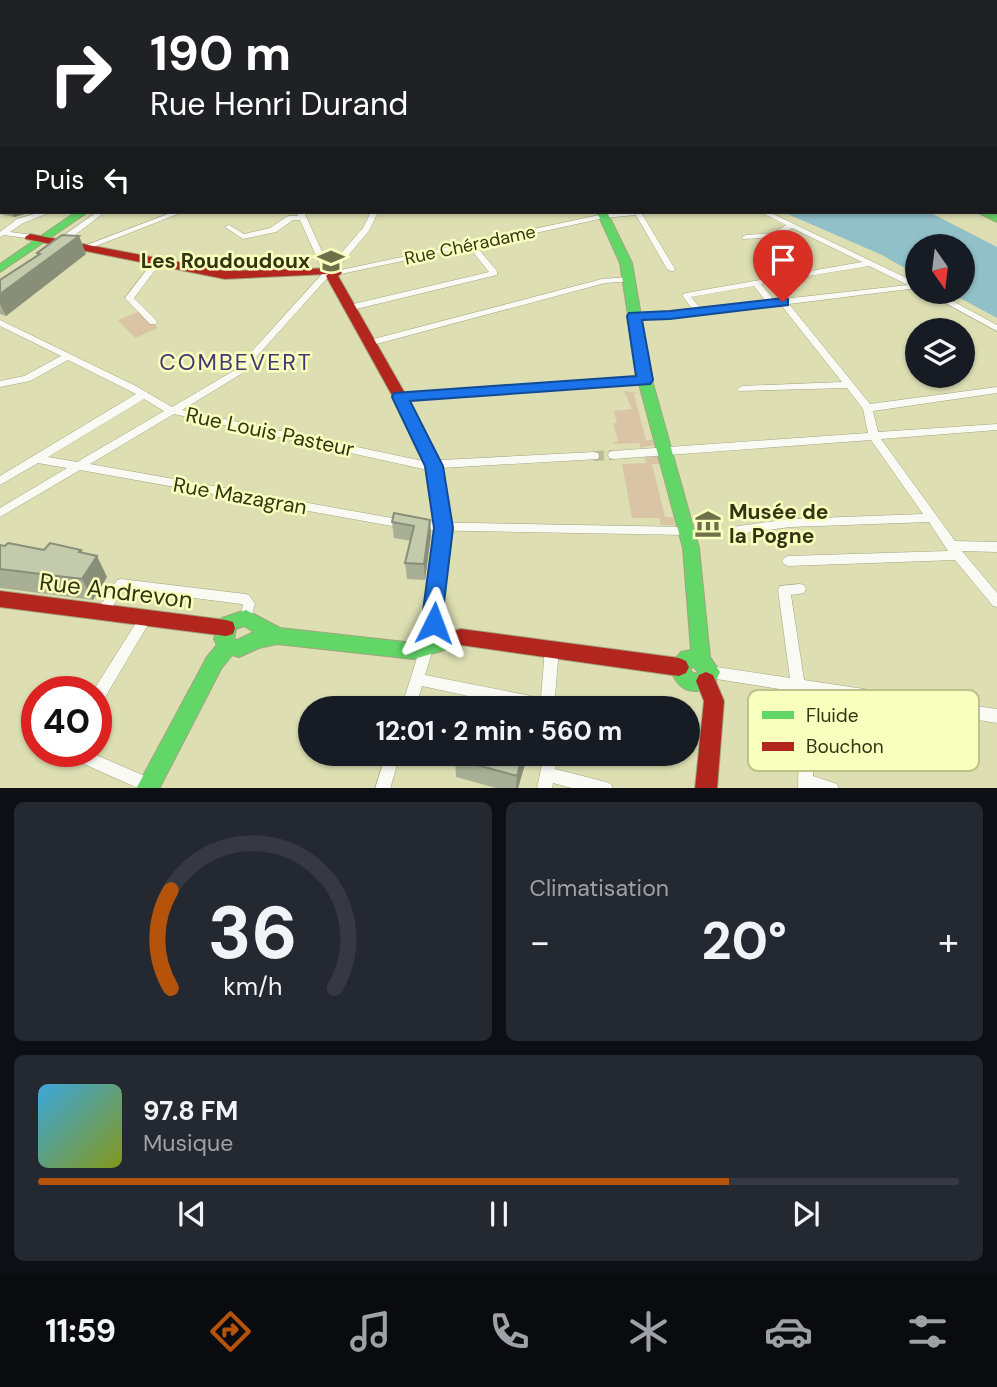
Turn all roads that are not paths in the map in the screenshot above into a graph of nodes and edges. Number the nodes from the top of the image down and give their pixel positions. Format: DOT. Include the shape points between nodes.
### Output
graph roads {
  1 [pos="41,214"];
  2 [pos="65,214"];
  3 [pos="81,214"];
  4 [pos="97,214"];
  5 [pos="174,214"];
  6 [pos="373,214"];
  7 [pos="603,214"];
  8 [pos="640,214"];
  9 [pos="768,214"];
  10 [pos="300,215"];
  11 [pos="792,225"];
  12 [pos="229,227"];
  13 [pos="2,234"];
  14 [pos="776,235"];
  15 [pos="746,237"];
  16 [pos="46,242"];
  17 [pos="471,245"];
  18 [pos="88,246"];
  19 [pos="790,248"];
  20 [pos="0,257"];
  21 [pos="158,261"];
  22 [pos="872,263"];
  23 [pos="0,269"];
  24 [pos="671,269"];
  25 [pos="329,273"];
  26 [pos="629,279"];
  27 [pos="905,280"];
  28 [pos="756,283"];
  29 [pos="905,287"];
  30 [pos="778,302"];
  31 [pos="952,304"];
  32 [pos="348,308"];
  33 [pos="699,312"];
  34 [pos="634,316"];
  35 [pos="153,322"];
  36 [pos="0,323"];
  37 [pos="997,328"];
  38 [pos="369,343"];
  39 [pos="67,357"];
  40 [pos="645,380"];
  41 [pos="0,384"];
  42 [pos="849,385"];
  43 [pos="742,389"];
  44 [pos="997,390"];
  45 [pos="144,394"];
  46 [pos="400,397"];
  47 [pos="868,408"];
  48 [pos="170,410"];
  49 [pos="997,427"];
  50 [pos="874,438"];
  51 [pos="666,450"];
  52 [pos="613,454"];
  53 [pos="593,456"];
  54 [pos="38,459"];
  55 [pos="78,466"];
  56 [pos="434,466"];
  57 [pos="0,481"];
  58 [pos="0,513"];
  59 [pos="932,518"];
  60 [pos="443,528"];
  61 [pos="739,530"];
  62 [pos="687,531"];
  63 [pos="997,547"];
  64 [pos="955,550"];
  65 [pos="788,561"];
  66 [pos="800,589"];
  67 [pos="0,599"];
  68 [pos="997,602"];
  69 [pos="102,613"];
  70 [pos="145,619"];
  71 [pos="226,628"];
  72 [pos="253,628"];
  73 [pos="432,645"];
  74 [pos="228,646"];
  75 [pos="552,649"];
  76 [pos="679,667"];
  77 [pos="706,671"];
  78 [pos="110,676"];
  79 [pos="417,679"];
  80 [pos="798,686"];
  81 [pos="799,690"];
  82 [pos="825,690"];
  83 [pos="412,696"];
  84 [pos="493,696"];
  85 [pos="548,696"];
  86 [pos="979,713"];
  87 [pos="997,716"];
  88 [pos="389,766"];
  89 [pos="105,767"];
  90 [pos="546,781"];
  91 [pos="805,785"];
  92 [pos="148,787"];
  93 [pos="382,788"];
  94 [pos="598,788"];
  95 [pos="706,788"];
  96 [pos="825,788"];
  1 -- 13 [label="street"];
  2 -- 16 [label="main road"];
  3 -- 16 [label="main road"];
  4 -- 16 [label="street"];
  5 -- 18 [label="street"];
  6 -- 25 [label="street"];
  7 -- 17 [label="street, Rue Chéradame"];
  7 -- 26 [label="main road"];
  8 -- 24 [label="street"];
  9 -- 11 [label="street"];
  10 -- 12 [label="street" via="273,230 243,237"];
  10 -- 25 [label="street"];
  11 -- 14 [label="street"];
  11 -- 22 [label="street"];
  13 -- 16 [label="street"];
  14 -- 15 [label="street"];
  14 -- 19 [label="street"];
  16 -- 18 [label="main road"];
  16 -- 20 [label="main road"];
  16 -- 23 [label="main road"];
  17 -- 25 [label="street, Rue Chéradame"];
  17 -- 32 [label="street" via="494,273"];
  18 -- 21 [label="main road"];
  21 -- 25 [label="main road" via="225,275"];
  21 -- 35 [label="street" via="129,298"];
  22 -- 27 [label="street"];
  22 -- 28 [label="street"];
  25 -- 32 [label="main road"];
  25 -- 48 [label="street" via="238,372"];
  26 -- 34 [label="main road"];
  26 -- 38 [label="street" via="605,281"];
  28 -- 30 [label="street"];
  28 -- 33 [label="street" via="686,295"];
  29 -- 30 [label="street"];
  30 -- 33 [label="street"];
  30 -- 42 [label="street"];
  31 -- 37 [label="street"];
  32 -- 38 [label="main road"];
  33 -- 34 [label="street"];
  34 -- 40 [label="main road"];
  36 -- 39 [label="street, Rue Louis Pasteur"];
  38 -- 46 [label="main road"];
  39 -- 41 [label="street" via="27,379"];
  39 -- 45 [label="street, Rue Louis Pasteur"];
  40 -- 46 [label="street"];
  40 -- 51 [label="main road"];
  42 -- 43 [label="street"];
  42 -- 47 [label="street"];
  44 -- 47 [label="street"];
  45 -- 48 [label="street, Rue Louis Pasteur"];
  45 -- 54 [label="street"];
  46 -- 56 [label="main road"];
  47 -- 50 [label="street"];
  48 -- 55 [label="street"];
  48 -- 56 [label="street, Rue Louis Pasteur"];
  49 -- 50 [label="street"];
  50 -- 51 [label="street"];
  50 -- 59 [label="street"];
  51 -- 52 [label="street"];
  51 -- 62 [label="main road" via="663,461 668,482 679,522"];
  53 -- 56 [label="street, Rue Louis Pasteur"];
  54 -- 55 [label="street, Rue Mazagran"];
  54 -- 57 [label="street"];
  55 -- 58 [label="street"];
  55 -- 60 [label="street, Rue Mazagran" via="392,523"];
  56 -- 60 [label="main road"];
  59 -- 61 [label="street" via="790,523"];
  59 -- 64 [label="street"];
  60 -- 62 [label="street, Rue Mazagran"];
  60 -- 73 [label="main road"];
  62 -- 77 [label="main road"];
  63 -- 64 [label="street"];
  64 -- 65 [label="street"];
  64 -- 68 [label="street"];
  66 -- 80 [label="street" via="784,590"];
  67 -- 69 [label="main road, Rue Andrevon"];
  69 -- 70 [label="main road, Rue Andrevon"];
  69 -- 72 [label="street" via="121,584 245,599"];
  70 -- 71 [label="main road, Rue Andrevon"];
  70 -- 78 [label="street"];
  71 -- 72 [label="main road" via="234,621"];
  71 -- 74 [label="main road" via="223,639"];
  72 -- 73 [label="main road" via="277,636 414,651"];
  72 -- 74 [label="main road" via="245,647"];
  73 -- 75 [label="main road" via="466,636"];
  73 -- 79 [label="street"];
  74 -- 92 [label="main road" via="214,663"];
  75 -- 76 [label="main road"];
  75 -- 85 [label="street"];
  76 -- 77 [label="main road" via="688,657"];
  76 -- 77 [label="main road" via="689,683 701,684"];
  77 -- 80 [label="street"];
  77 -- 95 [label="main road" via="714,701"];
  79 -- 83 [label="street"];
  79 -- 84 [label="street"];
  80 -- 81 [label="street"];
  80 -- 82 [label="street"];
  86 -- 87 [label="street"];
  88 -- 93 [label="street"];
  89 -- 92 [label="street"];
  90 -- 94 [label="street"];
  91 -- 96 [label="street"];
}
